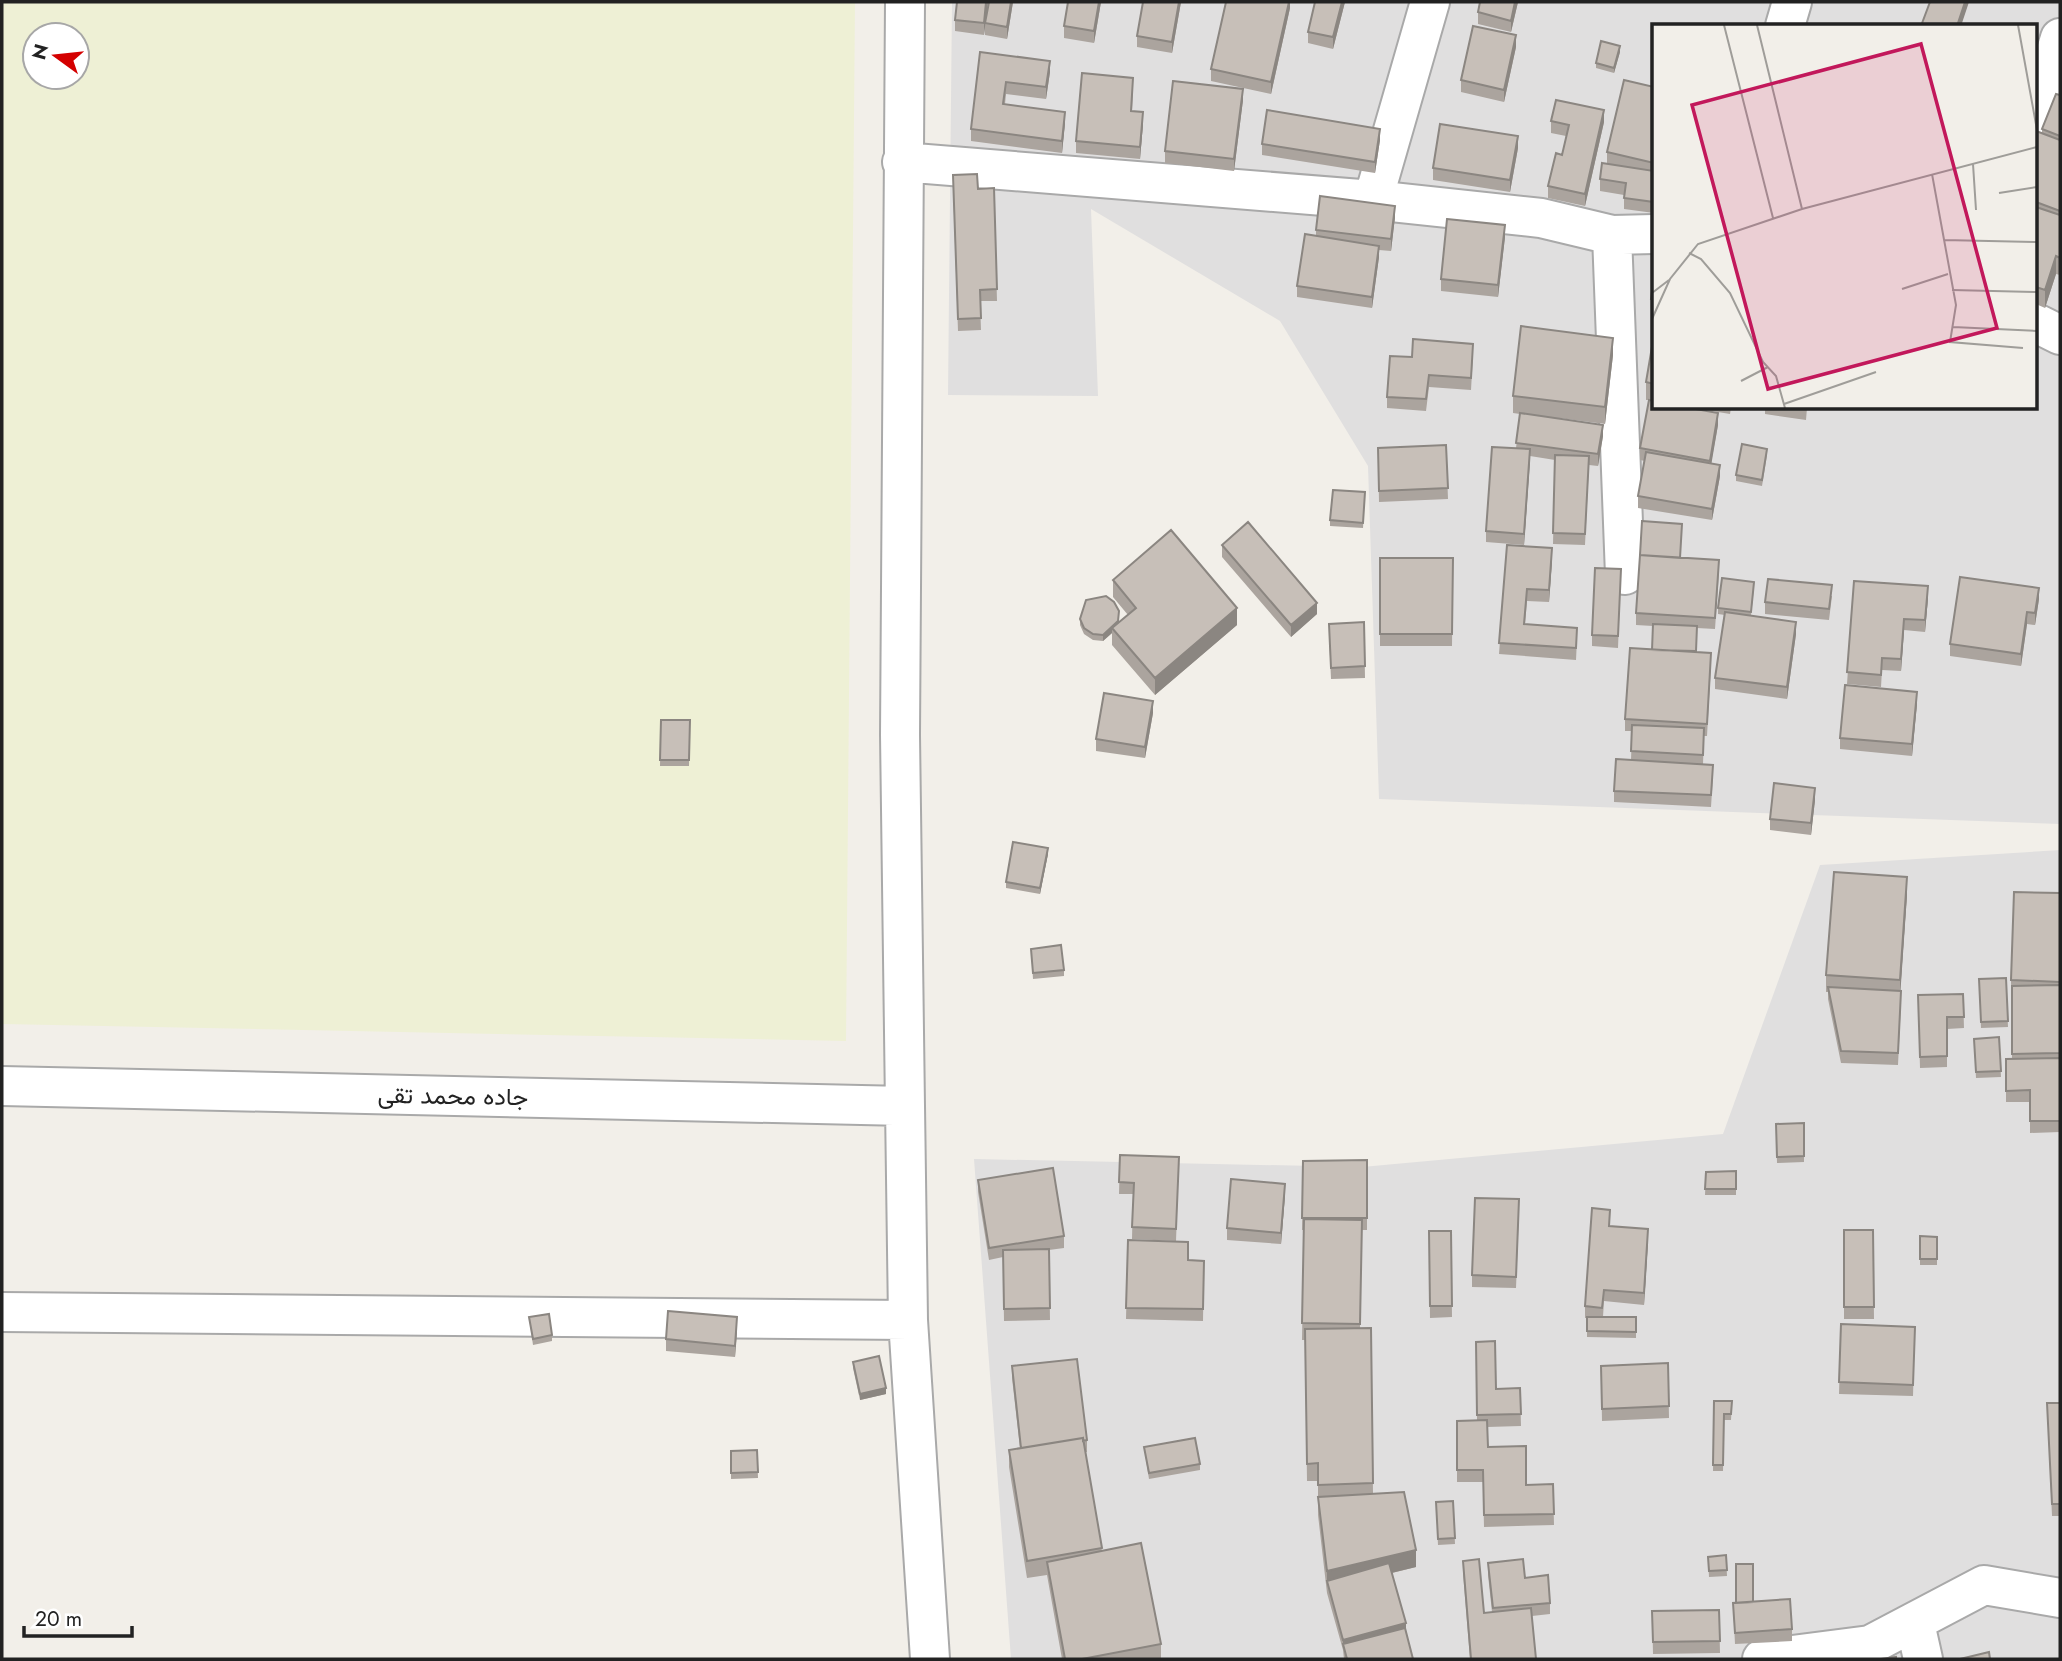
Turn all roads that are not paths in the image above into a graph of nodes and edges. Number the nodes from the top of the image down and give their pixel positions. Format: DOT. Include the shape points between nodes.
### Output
graph roads {
  1 [pos="905,2"];
  2 [pos="1430,2"];
  3 [pos="1792,2"];
  4 [pos="1786,24"];
  5 [pos="2060,38"];
  6 [pos="2038,110"];
  7 [pos="902,162"];
  8 [pos="1373,200"];
  9 [pos="1652,234"];
  10 [pos="1612,235"];
  11 [pos="2038,324"];
  12 [pos="2060,335"];
  13 [pos="1625,575"];
  14 [pos="2,1086"];
  15 [pos="905,1106"];
  16 [pos="2,1312"];
  17 [pos="908,1320"];
  18 [pos="2060,1598"];
  19 [pos="1919,1641"];
  20 [pos="930,1659"];
  21 [pos="1762,1659"];
  1 -- 7 [label="street"];
  2 -- 8 [label="street"];
  3 -- 4 [label="street"];
  5 -- 6 [label="street"];
  7 -- 8 [label="street"];
  7 -- 15 [label="street" via="900,735"];
  8 -- 10 [label="street" via="1541,218"];
  9 -- 10 [label="street"];
  10 -- 13 [label="street"];
  11 -- 12 [label="street"];
  14 -- 15 [label="street, جاده محمد تقی"];
  15 -- 17 [label="street"];
  16 -- 17 [label="street"];
  17 -- 20 [label="street"];
  18 -- 19 [label="street" via="1984,1585"];
  19 -- 21 [label="street"];
}
